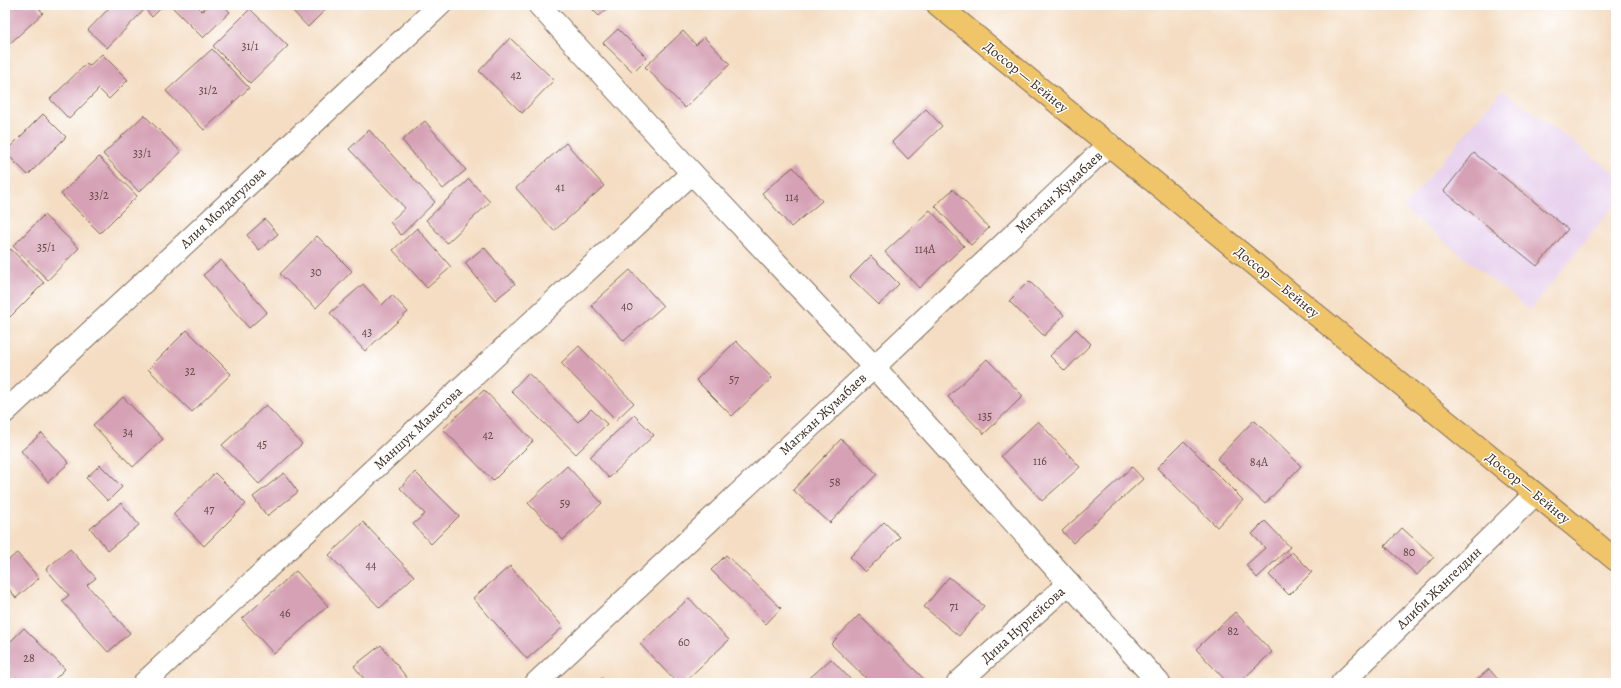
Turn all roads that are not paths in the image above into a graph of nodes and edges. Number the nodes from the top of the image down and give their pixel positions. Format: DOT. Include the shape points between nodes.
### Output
graph roads {
  1 [pos="440,5"];
  2 [pos="539,5"];
  3 [pos="938,5"];
  4 [pos="1109,144"];
  5 [pos="692,173"];
  6 [pos="874,367"];
  7 [pos="5,412"];
  8 [pos="1535,494"];
  9 [pos="1616,560"];
  10 [pos="1069,583"];
  11 [pos="144,683"];
  12 [pos="536,683"];
  13 [pos="958,683"];
  14 [pos="1159,683"];
  15 [pos="1342,683"];
  1 -- 7 [label="street, Алия Молдагулова"];
  2 -- 5 [label="street"];
  3 -- 4 [label="highway, Доссор — Бейнеу"];
  4 -- 6 [label="street, Магжан Жумабаев"];
  4 -- 8 [label="highway, Доссор — Бейнеу"];
  5 -- 6 [label="street"];
  5 -- 11 [label="street, Маншук Маметова"];
  6 -- 10 [label="street"];
  6 -- 12 [label="street, Магжан Жумабаев"];
  8 -- 9 [label="highway, Доссор — Бейнеу"];
  8 -- 15 [label="street, Алиби Жангелдин"];
  10 -- 13 [label="street, Дина Нурпейсова"];
  10 -- 14 [label="street"];
}
